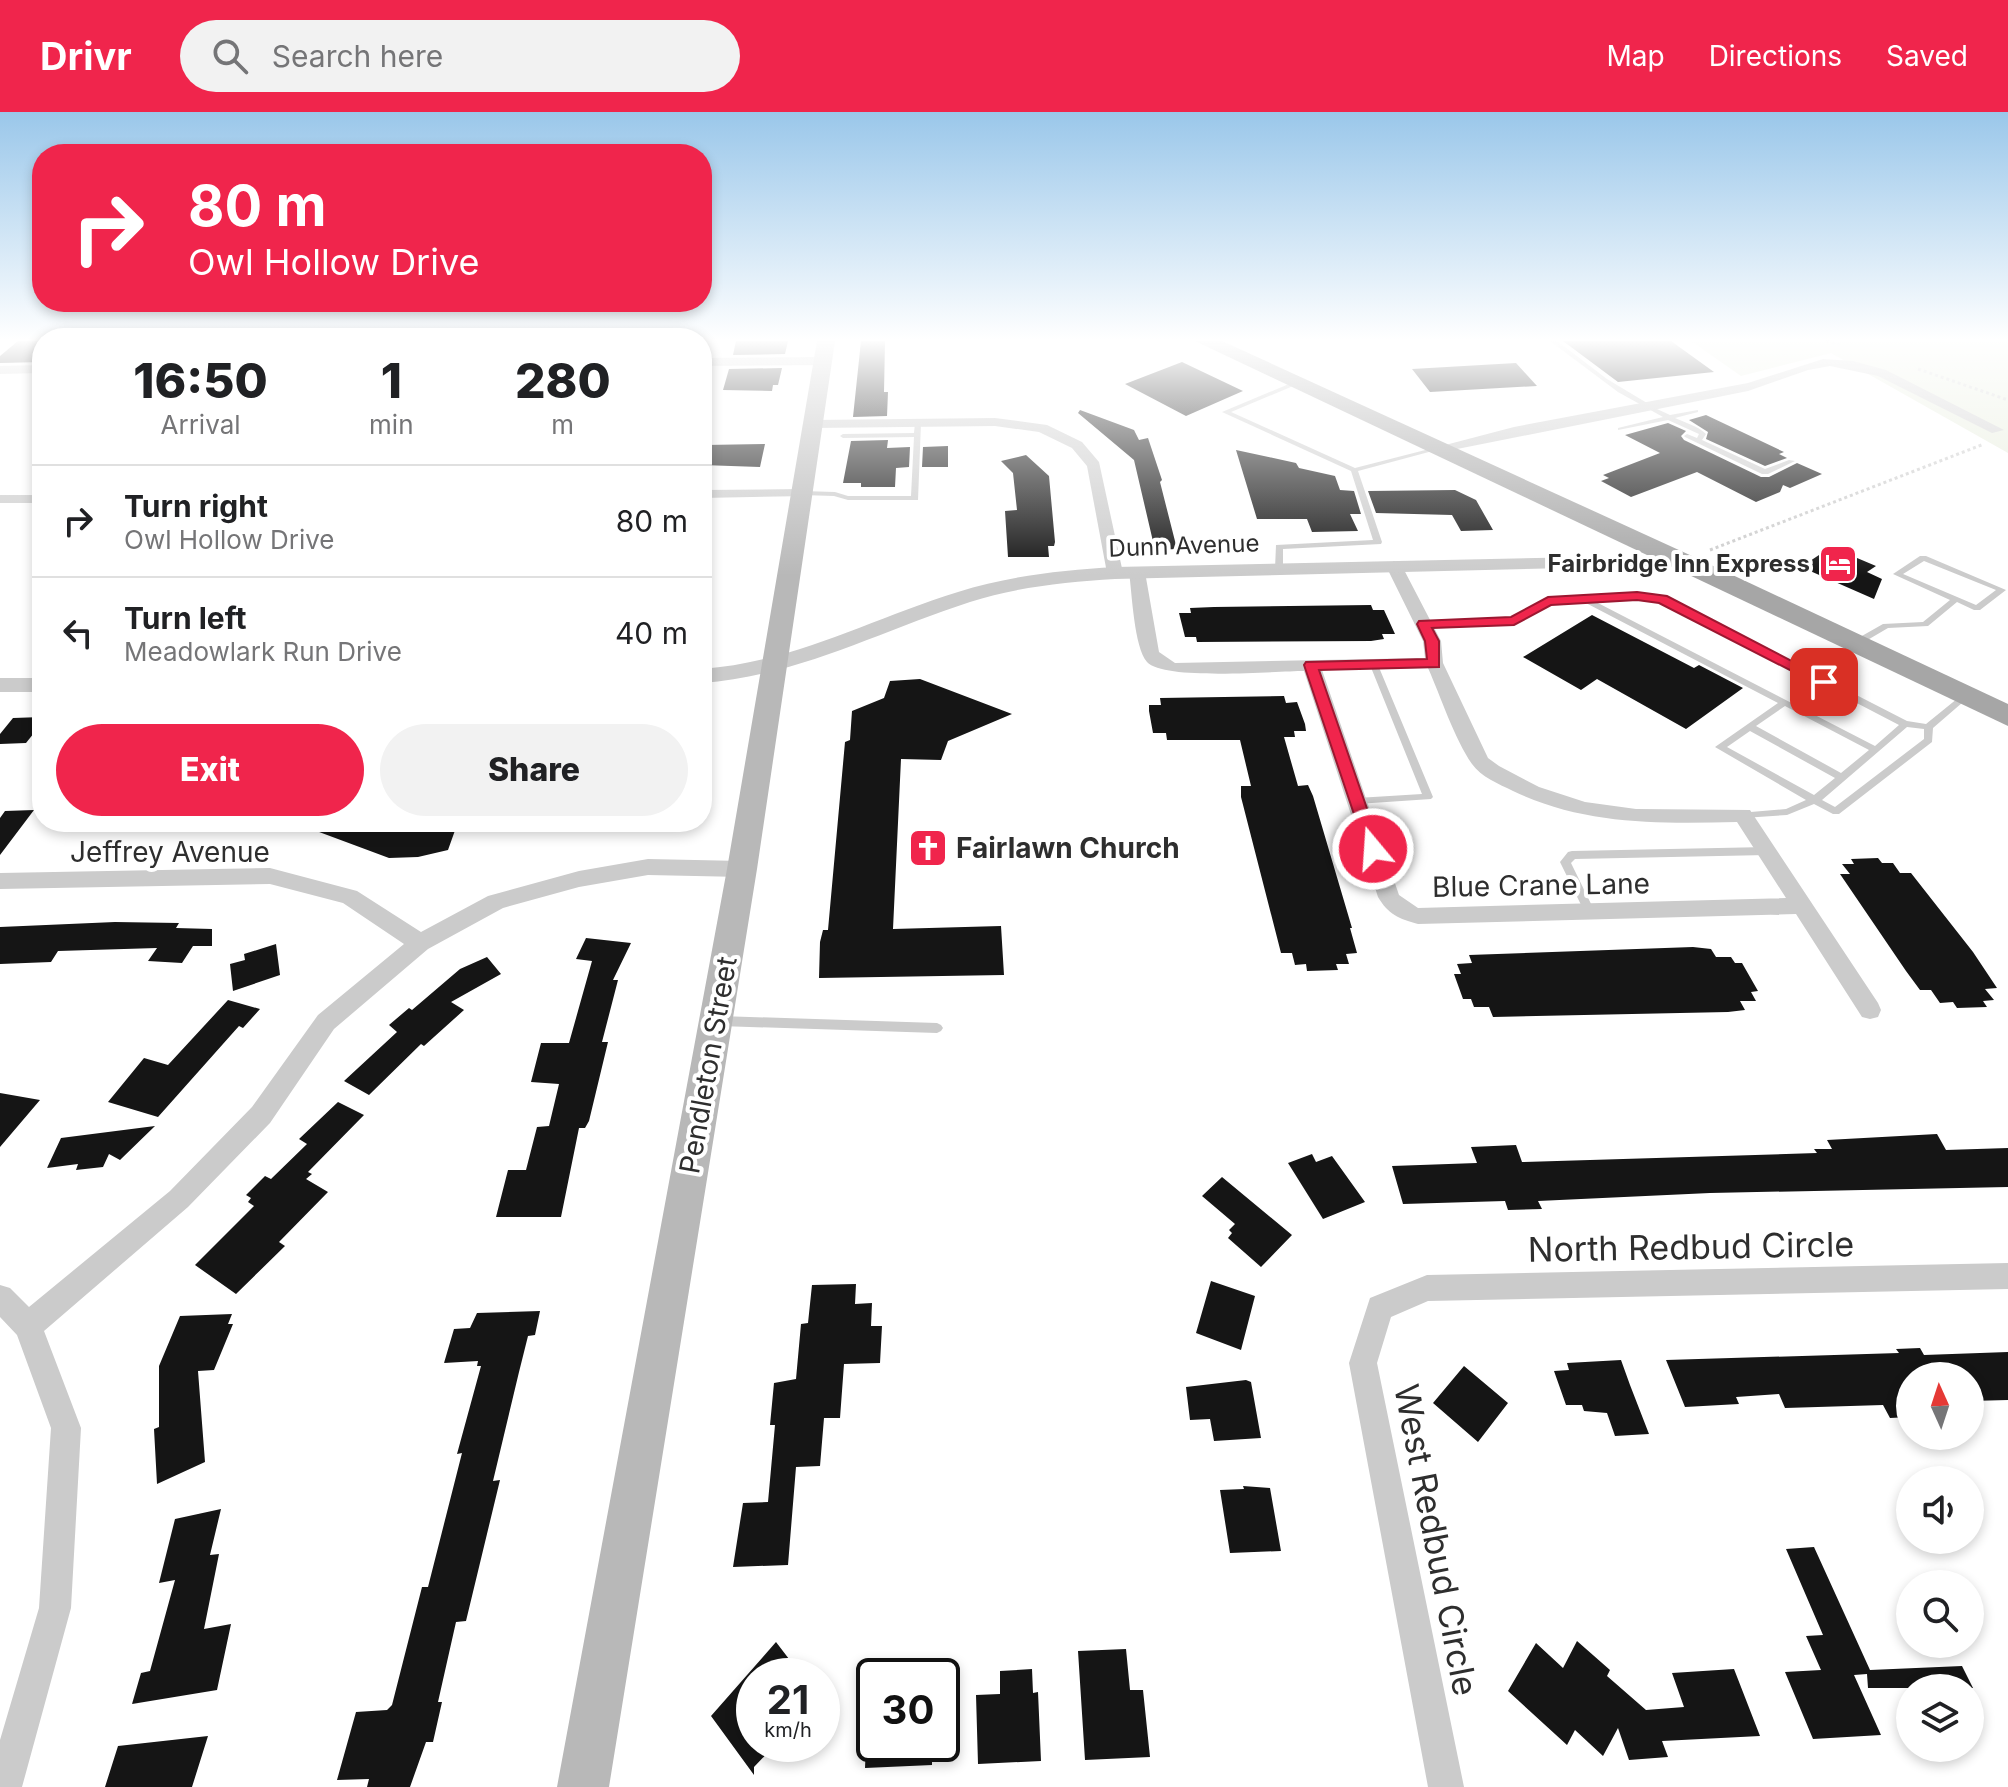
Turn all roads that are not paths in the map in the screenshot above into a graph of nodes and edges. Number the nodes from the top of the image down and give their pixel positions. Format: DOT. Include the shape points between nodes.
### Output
graph roads {
  1 [pos="814,419"];
  2 [pos="1241,419"];
  3 [pos="1373,419"];
  4 [pos="1583,419"];
  5 [pos="1661,419"];
  6 [pos="1671,419"];
  7 [pos="1975,419"];
  8 [pos="813,424"];
  9 [pos="918,429"];
  10 [pos="1620,429"];
  11 [pos="1997,430"];
  12 [pos="843,436"];
  13 [pos="1687,436"];
  14 [pos="1698,441"];
  15 [pos="1437,449"];
  16 [pos="1791,461"];
  17 [pos="1354,470"];
  18 [pos="802,493"];
  19 [pos="712,494"];
  20 [pos="0,499"];
  21 [pos="32,499"];
  22 [pos="1683,561"];
  23 [pos="1394,566"];
  24 [pos="1279,569"];
  25 [pos="1137,572"];
  26 [pos="1115,573"];
  27 [pos="1956,599"];
  28 [pos="1586,600"];
  29 [pos="1424,624"];
  30 [pos="1856,643"];
  31 [pos="1434,663"];
  32 [pos="1311,665"];
  33 [pos="1374,665"];
  34 [pos="772,669"];
  35 [pos="712,675"];
  36 [pos="0,685"];
  37 [pos="32,685"];
  38 [pos="1966,696"];
  39 [pos="1785,702"];
  40 [pos="2008,716"];
  41 [pos="1905,724"];
  42 [pos="1750,727"];
  43 [pos="1928,727"];
  44 [pos="1876,750"];
  45 [pos="1842,778"];
  46 [pos="1815,800"];
  47 [pos="1357,801"];
  48 [pos="1743,815"];
  49 [pos="1767,851"];
  50 [pos="742,869"];
  51 [pos="0,881"];
  52 [pos="1802,906"];
  53 [pos="1590,912"];
  54 [pos="420,943"];
  55 [pos="1870,1010"];
  56 [pos="716,1021"];
  57 [pos="937,1028"];
  58 [pos="2008,1276"];
  59 [pos="0,1298"];
  60 [pos="1380,1308"];
  61 [pos="28,1326"];
  62 [pos="4,1787"];
  63 [pos="583,1787"];
  64 [pos="1446,1787"];
  1 -- 8 [label="main road, Pendleton Street"];
  2 -- 17 [label="lane"];
  3 -- 15 [label="main road"];
  4 -- 15 [label="street"];
  5 -- 10 [label="lane"];
  6 -- 14 [label="lane" via="1703,434"];
  7 -- 11 [label="street"];
  8 -- 9 [label="street"];
  8 -- 18 [label="main road, Pendleton Street"];
  9 -- 12 [label="lane"];
  9 -- 18 [label="lane" via="915,498"];
  9 -- 26 [label="street" via="995,422 1042,428 1077,445 1094,465"];
  13 -- 14 [label="lane"];
  14 -- 16 [label="lane" via="1765,472"];
  15 -- 17 [label="lane"];
  15 -- 22 [label="main road"];
  17 -- 24 [label="lane" via="1378,542 1279,547"];
  18 -- 19 [label="street"];
  18 -- 34 [label="main road, Pendleton Street"];
  20 -- 21 [label="street"];
  22 -- 23 [label="street, Dunn Avenue"];
  22 -- 30 [label="main road"];
  23 -- 24 [label="street, Dunn Avenue"];
  23 -- 29 [label="street"];
  24 -- 25 [label="street, Dunn Avenue"];
  25 -- 26 [label="street, Dunn Avenue"];
  25 -- 32 [label="street" via="1150,652 1162,665"];
  26 -- 34 [label="street, Dunn Avenue" via="1040,578 965,596"];
  27 -- 27 [label="lane" via="1941,593 1897,574 1923,558 2002,590 1977,608"];
  27 -- 30 [label="lane" via="1925,624 1886,626"];
  28 -- 29 [label="lane" via="1548,601 1514,621"];
  28 -- 39 [label="lane"];
  28 -- 41 [label="lane" via="1663,599"];
  29 -- 31 [label="street"];
  30 -- 38 [label="main road"];
  31 -- 33 [label="street"];
  31 -- 48 [label="street" via="1480,761 1507,781 1563,805 1614,815"];
  32 -- 33 [label="street"];
  32 -- 47 [label="street, Blue Crane Lane"];
  33 -- 47 [label="lane" via="1428,797"];
  34 -- 35 [label="street, Dunn Avenue"];
  34 -- 50 [label="main road, Pendleton Street"];
  36 -- 37 [label="street"];
  38 -- 40 [label="main road"];
  38 -- 43 [label="lane"];
  39 -- 42 [label="lane"];
  39 -- 44 [label="lane"];
  41 -- 43 [label="lane"];
  41 -- 44 [label="lane"];
  42 -- 45 [label="lane"];
  42 -- 46 [label="lane" via="1720,747"];
  43 -- 46 [label="lane" via="1929,740 1836,812"];
  44 -- 45 [label="lane"];
  45 -- 46 [label="lane"];
  46 -- 48 [label="lane" via="1787,812"];
  47 -- 53 [label="street, Blue Crane Lane" via="1389,897 1407,914"];
  48 -- 49 [label="street"];
  49 -- 52 [label="street"];
  49 -- 53 [label="lane" via="1572,855 1565,862"];
  50 -- 54 [label="street" via="648,867 579,879 496,902"];
  50 -- 56 [label="main road, Pendleton Street"];
  51 -- 54 [label="street, Jeffrey Avenue" via="270,876 350,897"];
  52 -- 53 [label="street, Blue Crane Lane"];
  52 -- 55 [label="street"];
  54 -- 61 [label="street" via="326,1022 261,1115 179,1199"];
  56 -- 57 [label="lane"];
  56 -- 63 [label="main road, Pendleton Street"];
  58 -- 60 [label="street, North Redbud Circle" via="1427,1288"];
  59 -- 61 [label="street"];
  60 -- 64 [label="street, West Redbud Circle" via="1363,1363"];
  61 -- 62 [label="street" via="66,1428 55,1608"];
}
